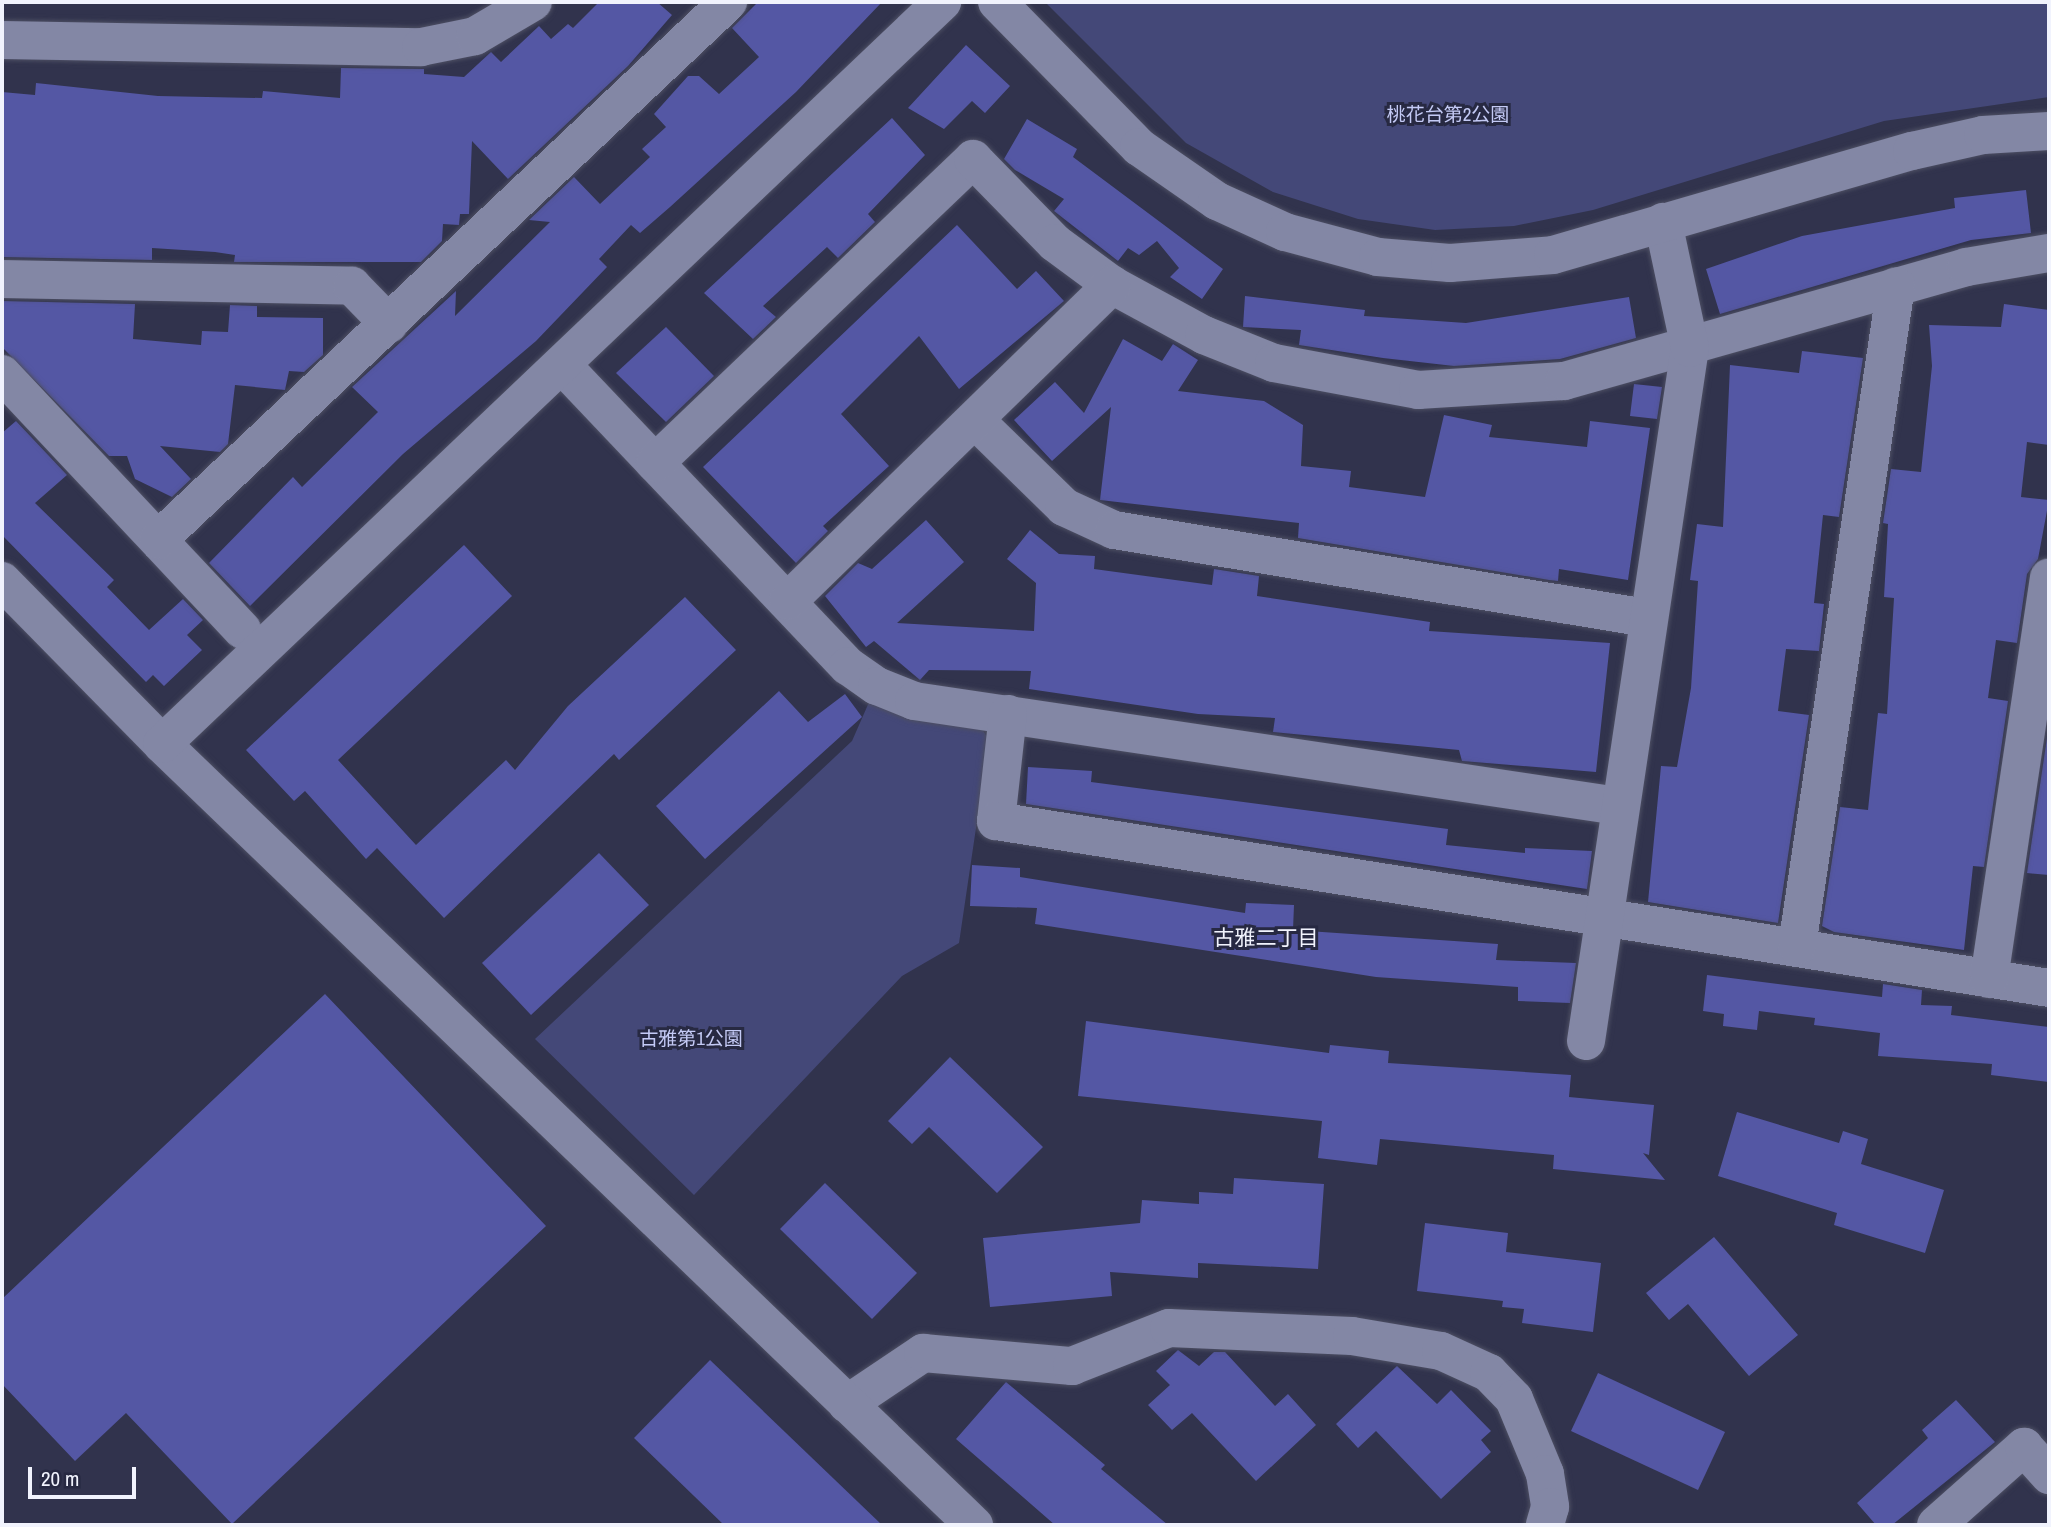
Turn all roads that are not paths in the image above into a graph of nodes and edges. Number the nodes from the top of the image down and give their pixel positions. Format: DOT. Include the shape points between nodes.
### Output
graph roads {
  1 [pos="533,2"];
  2 [pos="728,2"];
  3 [pos="942,2"];
  4 [pos="997,2"];
  5 [pos="2,40"];
  6 [pos="2049,131"];
  7 [pos="1663,222"];
  8 [pos="2049,253"];
  9 [pos="2,279"];
  10 [pos="1112,285"];
  11 [pos="1896,286"];
  12 [pos="389,324"];
  13 [pos="1690,348"];
  14 [pos="563,366"];
  15 [pos="2,374"];
  16 [pos="977,422"];
  17 [pos="655,463"];
  18 [pos="158,540"];
  19 [pos="2049,577"];
  20 [pos="2,581"];
  21 [pos="788,601"];
  22 [pos="1647,618"];
  23 [pos="242,630"];
  24 [pos="1008,714"];
  25 [pos="162,744"];
  26 [pos="1618,806"];
  27 [pos="1602,918"];
  28 [pos="1797,946"];
  29 [pos="1989,979"];
  30 [pos="2049,988"];
  31 [pos="1586,1041"];
  32 [pos="847,1404"];
  33 [pos="2049,1475"];
  34 [pos="974,1525"];
  35 [pos="1545,1525"];
  36 [pos="1936,1525"];
  1 -- 5 [label="street" via="475,36 421,47"];
  2 -- 12 [label="street"];
  3 -- 14 [label="street"];
  4 -- 7 [label="street" via="1139,147 1217,201 1285,232 1378,257 1450,263 1553,255"];
  6 -- 7 [label="street" via="1983,135 1912,151"];
  7 -- 13 [label="street"];
  8 -- 11 [label="street"];
  9 -- 12 [label="street" via="352,286"];
  10 -- 13 [label="street" via="1204,335 1274,363 1418,390 1563,381"];
  10 -- 16 [label="street"];
  10 -- 17 [label="street" via="1055,243 973,159"];
  11 -- 13 [label="street"];
  11 -- 28 [label="street"];
  12 -- 18 [label="street"];
  13 -- 22 [label="street"];
  14 -- 17 [label="street"];
  14 -- 25 [label="street"];
  15 -- 18 [label="street"];
  16 -- 21 [label="street"];
  16 -- 22 [label="street" via="1064,507 1114,530"];
  17 -- 21 [label="street"];
  18 -- 23 [label="street"];
  19 -- 29 [label="street"];
  20 -- 25 [label="street"];
  21 -- 24 [label="street" via="848,666 877,686 915,701"];
  22 -- 26 [label="street"];
  24 -- 26 [label="street"];
  24 -- 27 [label="street" via="996,821"];
  25 -- 32 [label="street"];
  26 -- 27 [label="street"];
  27 -- 28 [label="street"];
  27 -- 31 [label="street"];
  28 -- 29 [label="street"];
  29 -- 30 [label="street"];
  32 -- 34 [label="street"];
  32 -- 35 [label="street" via="923,1353 1072,1366 1169,1328 1352,1336 1441,1351 1489,1373 1514,1399 1545,1474 1550,1507"];
  33 -- 36 [label="street" via="2024,1447"];
}
